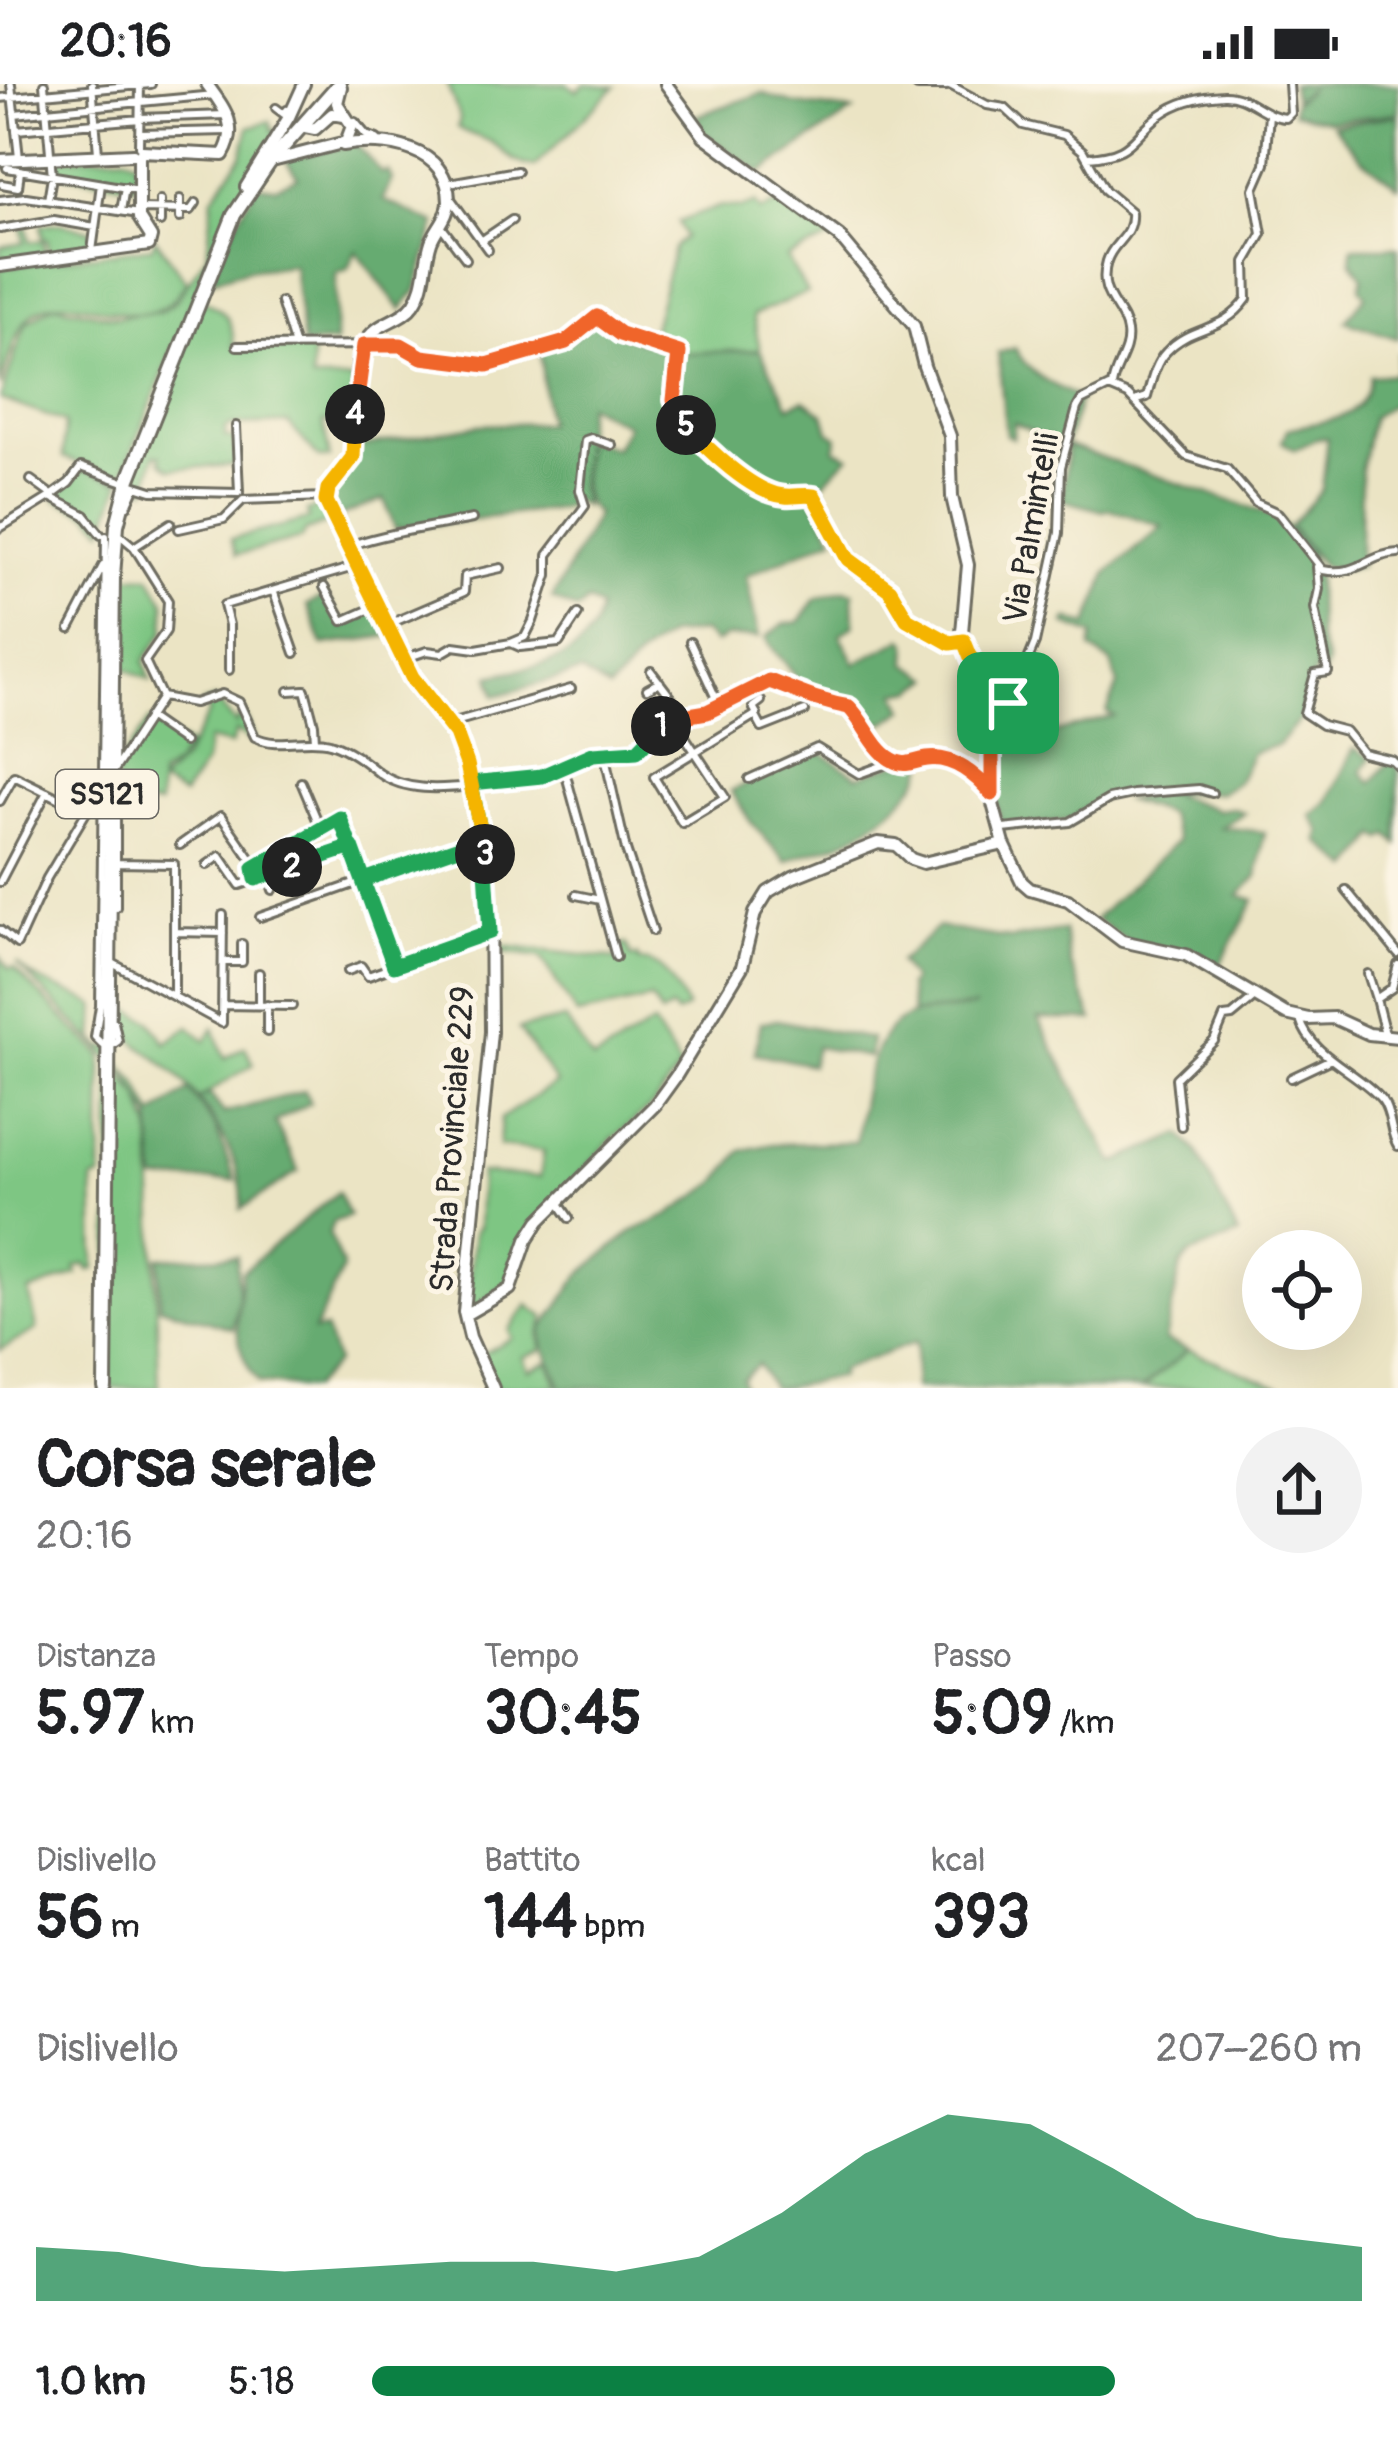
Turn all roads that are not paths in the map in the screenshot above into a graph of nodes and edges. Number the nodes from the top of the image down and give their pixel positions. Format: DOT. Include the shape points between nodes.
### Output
graph roads {
  1 [pos="11,84"];
  2 [pos="44,84"];
  3 [pos="151,84"];
  4 [pos="337,84"];
  5 [pos="666,84"];
  6 [pos="917,84"];
  7 [pos="948,84"];
  8 [pos="1289,84"];
  9 [pos="140,85"];
  10 [pos="116,86"];
  11 [pos="92,87"];
  12 [pos="211,89"];
  13 [pos="44,94"];
  14 [pos="12,97"];
  15 [pos="0,98"];
  16 [pos="140,102"];
  17 [pos="118,104"];
  18 [pos="341,104"];
  19 [pos="94,106"];
  20 [pos="300,107"];
  21 [pos="276,108"];
  22 [pos="46,111"];
  23 [pos="14,114"];
  24 [pos="1269,114"];
  25 [pos="229,115"];
  26 [pos="140,118"];
  27 [pos="348,120"];
  28 [pos="119,121"];
  29 [pos="95,123"];
  30 [pos="47,127"];
  31 [pos="16,130"];
  32 [pos="232,131"];
  33 [pos="374,144"];
  34 [pos="343,145"];
  35 [pos="136,148"];
  36 [pos="327,148"];
  37 [pos="400,148"];
  38 [pos="98,153"];
  39 [pos="50,156"];
  40 [pos="1088,157"];
  41 [pos="4,164"];
  42 [pos="20,164"];
  43 [pos="517,171"];
  44 [pos="52,176"];
  45 [pos="2,184"];
  46 [pos="101,184"];
  47 [pos="249,185"];
  48 [pos="125,188"];
  49 [pos="139,190"];
  50 [pos="447,190"];
  51 [pos="180,199"];
  52 [pos="0,200"];
  53 [pos="48,200"];
  54 [pos="196,203"];
  55 [pos="160,205"];
  56 [pos="98,208"];
  57 [pos="121,211"];
  58 [pos="139,212"];
  59 [pos="180,214"];
  60 [pos="512,220"];
  61 [pos="160,223"];
  62 [pos="441,226"];
  63 [pos="95,227"];
  64 [pos="0,229"];
  65 [pos="482,241"];
  66 [pos="488,250"];
  67 [pos="92,253"];
  68 [pos="466,259"];
  69 [pos="0,266"];
  70 [pos="281,302"];
  71 [pos="364,345"];
  72 [pos="237,346"];
  73 [pos="295,346"];
  74 [pos="1112,386"];
  75 [pos="1128,395"];
  76 [pos="236,427"];
  77 [pos="612,445"];
  78 [pos="31,480"];
  79 [pos="126,487"];
  80 [pos="51,496"];
  81 [pos="241,496"];
  82 [pos="325,497"];
  83 [pos="472,519"];
  84 [pos="171,523"];
  85 [pos="0,527"];
  86 [pos="179,529"];
  87 [pos="107,537"];
  88 [pos="347,546"];
  89 [pos="134,547"];
  90 [pos="1398,554"];
  91 [pos="1317,564"];
  92 [pos="357,566"];
  93 [pos="502,568"];
  94 [pos="107,570"];
  95 [pos="324,587"];
  96 [pos="274,593"];
  97 [pos="377,606"];
  98 [pos="578,614"];
  99 [pos="387,625"];
  100 [pos="70,628"];
  101 [pos="964,641"];
  102 [pos="690,642"];
  103 [pos="511,643"];
  104 [pos="295,653"];
  105 [pos="404,659"];
  106 [pos="230,670"];
  107 [pos="651,671"];
  108 [pos="660,682"];
  109 [pos="571,689"];
  110 [pos="647,689"];
  111 [pos="289,691"];
  112 [pos="162,697"];
  113 [pos="761,700"];
  114 [pos="719,705"];
  115 [pos="805,711"];
  116 [pos="755,715"];
  117 [pos="992,715"];
  118 [pos="148,717"];
  119 [pos="674,717"];
  120 [pos="451,723"];
  121 [pos="315,741"];
  122 [pos="184,742"];
  123 [pos="695,751"];
  124 [pos="604,753"];
  125 [pos="895,761"];
  126 [pos="1398,766"];
  127 [pos="564,768"];
  128 [pos="749,779"];
  129 [pos="302,782"];
  130 [pos="472,785"];
  131 [pos="103,787"];
  132 [pos="47,792"];
  133 [pos="1212,793"];
  134 [pos="992,794"];
  135 [pos="0,801"];
  136 [pos="111,807"];
  137 [pos="85,811"];
  138 [pos="320,827"];
  139 [pos="999,829"];
  140 [pos="482,839"];
  141 [pos="1004,844"];
  142 [pos="180,845"];
  143 [pos="352,847"];
  144 [pos="117,863"];
  145 [pos="207,865"];
  146 [pos="256,866"];
  147 [pos="268,875"];
  148 [pos="256,879"];
  149 [pos="364,880"];
  150 [pos="0,882"];
  151 [pos="273,890"];
  152 [pos="1346,890"];
  153 [pos="576,895"];
  154 [pos="600,900"];
  155 [pos="110,902"];
  156 [pos="223,915"];
  157 [pos="260,916"];
  158 [pos="0,930"];
  159 [pos="653,931"];
  160 [pos="174,932"];
  161 [pos="490,932"];
  162 [pos="223,933"];
  163 [pos="242,944"];
  164 [pos="1398,954"];
  165 [pos="616,957"];
  166 [pos="223,962"];
  167 [pos="114,964"];
  168 [pos="1398,965"];
  169 [pos="394,966"];
  170 [pos="348,971"];
  171 [pos="259,973"];
  172 [pos="1368,974"];
  173 [pos="1395,989"];
  174 [pos="174,997"];
  175 [pos="1255,998"];
  176 [pos="1376,999"];
  177 [pos="223,1005"];
  178 [pos="263,1005"];
  179 [pos="292,1006"];
  180 [pos="1300,1018"];
  181 [pos="267,1032"];
  182 [pos="1392,1037"];
  183 [pos="106,1052"];
  184 [pos="1331,1059"];
  185 [pos="1291,1078"];
  186 [pos="1181,1126"];
  187 [pos="1398,1146"];
  188 [pos="558,1202"];
  189 [pos="569,1218"];
  190 [pos="465,1316"];
  191 [pos="103,1388"];
  192 [pos="493,1388"];
  1 -- 14 [label="street"];
  2 -- 13 [label="street"];
  3 -- 9 [label="street"];
  4 -- 20 [label="main road, SS121"];
  4 -- 27 [label="street"];
  4 -- 47 [label="main road, SS121"];
  5 -- 101 [label="street" via="704,136 839,236 912,322 951,444 952,504 968,570"];
  6 -- 7 [label="street"];
  7 -- 40 [label="street" via="1005,108 1023,125 1064,135"];
  8 -- 24 [label="street" via="1291,116"];
  9 -- 10 [label="street"];
  9 -- 16 [label="street"];
  10 -- 11 [label="street"];
  10 -- 17 [label="street"];
  11 -- 13 [label="street"];
  11 -- 19 [label="street"];
  12 -- 16 [label="street"];
  12 -- 25 [label="street"];
  13 -- 14 [label="street"];
  13 -- 22 [label="street"];
  14 -- 15 [label="street"];
  14 -- 23 [label="street"];
  16 -- 17 [label="street"];
  16 -- 26 [label="street"];
  17 -- 19 [label="street"];
  17 -- 28 [label="street"];
  18 -- 37 [label="street" via="366,135"];
  19 -- 22 [label="street"];
  19 -- 29 [label="street"];
  20 -- 21 [label="street" via="284,114"];
  20 -- 27 [label="street" via="315,129 332,115"];
  20 -- 36 [label="street"];
  20 -- 47 [label="main road, SS121"];
  22 -- 23 [label="street"];
  22 -- 30 [label="street"];
  23 -- 31 [label="street"];
  24 -- 40 [label="street" via="1229,95 1193,99 1123,150"];
  24 -- 75 [label="street" via="1265,164 1253,189 1262,234 1246,262 1244,304 1225,323 1162,355 1144,400"];
  25 -- 26 [label="street"];
  25 -- 32 [label="street"];
  26 -- 28 [label="street"];
  26 -- 35 [label="street"];
  27 -- 33 [label="street"];
  27 -- 34 [label="street" via="352,134"];
  28 -- 29 [label="street"];
  29 -- 30 [label="street"];
  29 -- 38 [label="street"];
  30 -- 31 [label="street"];
  30 -- 39 [label="street"];
  31 -- 42 [label="street"];
  32 -- 35 [label="street"];
  32 -- 35 [label="street" via="225,151"];
  33 -- 34 [label="street"];
  33 -- 37 [label="street"];
  34 -- 36 [label="street"];
  35 -- 38 [label="street"];
  35 -- 49 [label="street"];
  36 -- 47 [label="street" via="282,156"];
  37 -- 50 [label="street" via="426,154"];
  38 -- 39 [label="street"];
  39 -- 42 [label="street"];
  39 -- 44 [label="street"];
  40 -- 74 [label="street" via="1105,190 1132,215 1107,262 1107,296 1127,332"];
  41 -- 42 [label="street"];
  42 -- 44 [label="street"];
  42 -- 45 [label="street" via="18,187"];
  43 -- 50 [label="street"];
  44 -- 46 [label="street"];
  44 -- 53 [label="street"];
  46 -- 48 [label="street"];
  46 -- 56 [label="street"];
  47 -- 79 [label="main road, SS121" via="219,238"];
  47 -- 87 [label="main road, SS121"];
  48 -- 49 [label="street"];
  48 -- 57 [label="street"];
  49 -- 58 [label="street"];
  50 -- 62 [label="street"];
  50 -- 65 [label="street"];
  51 -- 59 [label="street"];
  52 -- 53 [label="street"];
  53 -- 56 [label="street"];
  54 -- 59 [label="street"];
  55 -- 58 [label="street"];
  55 -- 59 [label="street"];
  55 -- 61 [label="street"];
  56 -- 57 [label="street"];
  56 -- 63 [label="street"];
  57 -- 58 [label="street"];
  58 -- 67 [label="street" via="151,243"];
  60 -- 65 [label="street"];
  62 -- 68 [label="street"];
  62 -- 71 [label="street" via="413,305 380,324"];
  63 -- 64 [label="street" via="54,220"];
  63 -- 67 [label="street"];
  65 -- 66 [label="street"];
  67 -- 69 [label="street"];
  70 -- 73 [label="street"];
  71 -- 73 [label="street"];
  71 -- 82 [label="street" via="354,452"];
  71 -- 101 [label="street" via="487,365 566,342 597,317 620,334 678,352 675,406 701,443 757,486 814,496 848,559 890,590 907,619 950,643"];
  72 -- 73 [label="street"];
  74 -- 75 [label="street"];
  74 -- 117 [label="street, Via Palmintelli" via="1077,408 1031,655 1008,703"];
  75 -- 91 [label="street" via="1183,453 1224,467 1256,503 1278,513"];
  76 -- 81 [label="street"];
  77 -- 103 [label="street" via="585,440 585,506 548,555 533,621"];
  78 -- 80 [label="street"];
  79 -- 80 [label="street" via="81,466"];
  79 -- 81 [label="street"];
  79 -- 87 [label="main road, SS121"];
  80 -- 85 [label="street"];
  80 -- 87 [label="street"];
  81 -- 82 [label="street"];
  81 -- 86 [label="street" via="224,519"];
  82 -- 88 [label="street, Strada Provinciale 229"];
  83 -- 88 [label="street"];
  84 -- 89 [label="street"];
  87 -- 89 [label="street"];
  87 -- 94 [label="main road, SS121"];
  87 -- 136 [label="main road, SS121"];
  88 -- 92 [label="street, Strada Provinciale 229"];
  89 -- 112 [label="street" via="167,602 166,631 145,661"];
  90 -- 91 [label="street" via="1350,571"];
  91 -- 126 [label="street" via="1315,608 1328,670 1315,674 1304,712 1345,731 1359,752"];
  92 -- 96 [label="street"];
  92 -- 97 [label="street, Strada Provinciale 229"];
  93 -- 99 [label="street" via="463,578 464,595"];
  94 -- 100 [label="street"];
  94 -- 131 [label="street"];
  94 -- 183 [label="main road, SS121"];
  95 -- 97 [label="street" via="343,621"];
  96 -- 104 [label="street"];
  96 -- 106 [label="street" via="224,605"];
  97 -- 99 [label="street, Strada Provinciale 229"];
  98 -- 103 [label="street" via="559,643"];
  99 -- 105 [label="street, Strada Provinciale 229"];
  101 -- 117 [label="street"];
  102 -- 114 [label="street"];
  103 -- 105 [label="street"];
  105 -- 120 [label="street, Strada Provinciale 229"];
  107 -- 108 [label="street"];
  108 -- 110 [label="street"];
  108 -- 119 [label="street"];
  109 -- 120 [label="street"];
  111 -- 121 [label="street" via="304,689"];
  112 -- 118 [label="street"];
  112 -- 121 [label="street" via="194,703 221,694 239,702 258,739"];
  113 -- 116 [label="street"];
  114 -- 119 [label="street"];
  114 -- 125 [label="street" via="767,681 803,691 849,707"];
  115 -- 116 [label="street" via="762,728"];
  116 -- 123 [label="street"];
  117 -- 134 [label="street"];
  118 -- 122 [label="street"];
  118 -- 144 [label="street" via="115,767"];
  119 -- 123 [label="street"];
  119 -- 124 [label="street" via="637,751"];
  120 -- 130 [label="street, Strada Provinciale 229"];
  121 -- 130 [label="street" via="419,788"];
  123 -- 123 [label="street" via="654,776 682,823 725,797"];
  124 -- 127 [label="street"];
  124 -- 159 [label="street"];
  125 -- 128 [label="street" via="859,774 817,748"];
  125 -- 134 [label="street" via="956,764"];
  127 -- 130 [label="street"];
  127 -- 154 [label="street"];
  129 -- 138 [label="street"];
  130 -- 140 [label="street, Strada Provinciale 229"];
  131 -- 137 [label="street"];
  131 -- 183 [label="street" via="95,1037"];
  132 -- 135 [label="street" via="14,776"];
  132 -- 137 [label="street"];
  132 -- 150 [label="street"];
  133 -- 139 [label="street" via="1135,794 1070,822"];
  134 -- 139 [label="street"];
  136 -- 144 [label="main road"];
  136 -- 155 [label="main road, SS121"];
  137 -- 158 [label="street" via="15,946"];
  138 -- 143 [label="street" via="340,818"];
  138 -- 146 [label="street"];
  139 -- 141 [label="street"];
  140 -- 149 [label="street"];
  140 -- 161 [label="street, Strada Provinciale 229"];
  141 -- 175 [label="street" via="1030,890 1068,900 1127,944 1186,956"];
  141 -- 188 [label="street" via="923,863 878,842 768,892 742,967 676,1076"];
  142 -- 146 [label="street" via="221,817"];
  143 -- 147 [label="street"];
  143 -- 149 [label="street"];
  144 -- 155 [label="main road"];
  144 -- 160 [label="street" via="174,864"];
  144 -- 167 [label="street"];
  145 -- 148 [label="street" via="220,856 240,885"];
  146 -- 148 [label="street"];
  147 -- 148 [label="street"];
  147 -- 151 [label="street"];
  149 -- 157 [label="street"];
  149 -- 169 [label="street"];
  152 -- 164 [label="street"];
  153 -- 154 [label="street"];
  154 -- 165 [label="street"];
  155 -- 183 [label="main road, SS121"];
  156 -- 162 [label="street"];
  160 -- 162 [label="street"];
  160 -- 174 [label="street"];
  161 -- 169 [label="street"];
  161 -- 190 [label="street, Strada Provinciale 229" via="490,1053"];
  162 -- 166 [label="street"];
  163 -- 166 [label="street" via="242,962"];
  166 -- 177 [label="street"];
  167 -- 174 [label="street"];
  167 -- 183 [label="street" via="118,1041"];
  168 -- 173 [label="street"];
  169 -- 170 [label="street" via="368,976 362,966"];
  171 -- 178 [label="street"];
  172 -- 176 [label="street"];
  173 -- 176 [label="street"];
  174 -- 177 [label="street" via="222,1022"];
  175 -- 180 [label="street"];
  175 -- 186 [label="street" via="1224,1017 1214,1041 1176,1078"];
  176 -- 182 [label="street"];
  177 -- 178 [label="street"];
  178 -- 179 [label="street"];
  178 -- 181 [label="street"];
  180 -- 182 [label="street" via="1334,1018"];
  180 -- 184 [label="street"];
  183 -- 191 [label="main road, SS121"];
  184 -- 185 [label="street"];
  184 -- 187 [label="street" via="1383,1102"];
  188 -- 189 [label="street"];
  188 -- 190 [label="street" via="527,1240 513,1286"];
  190 -- 192 [label="street, Strada Provinciale 229"];
}
